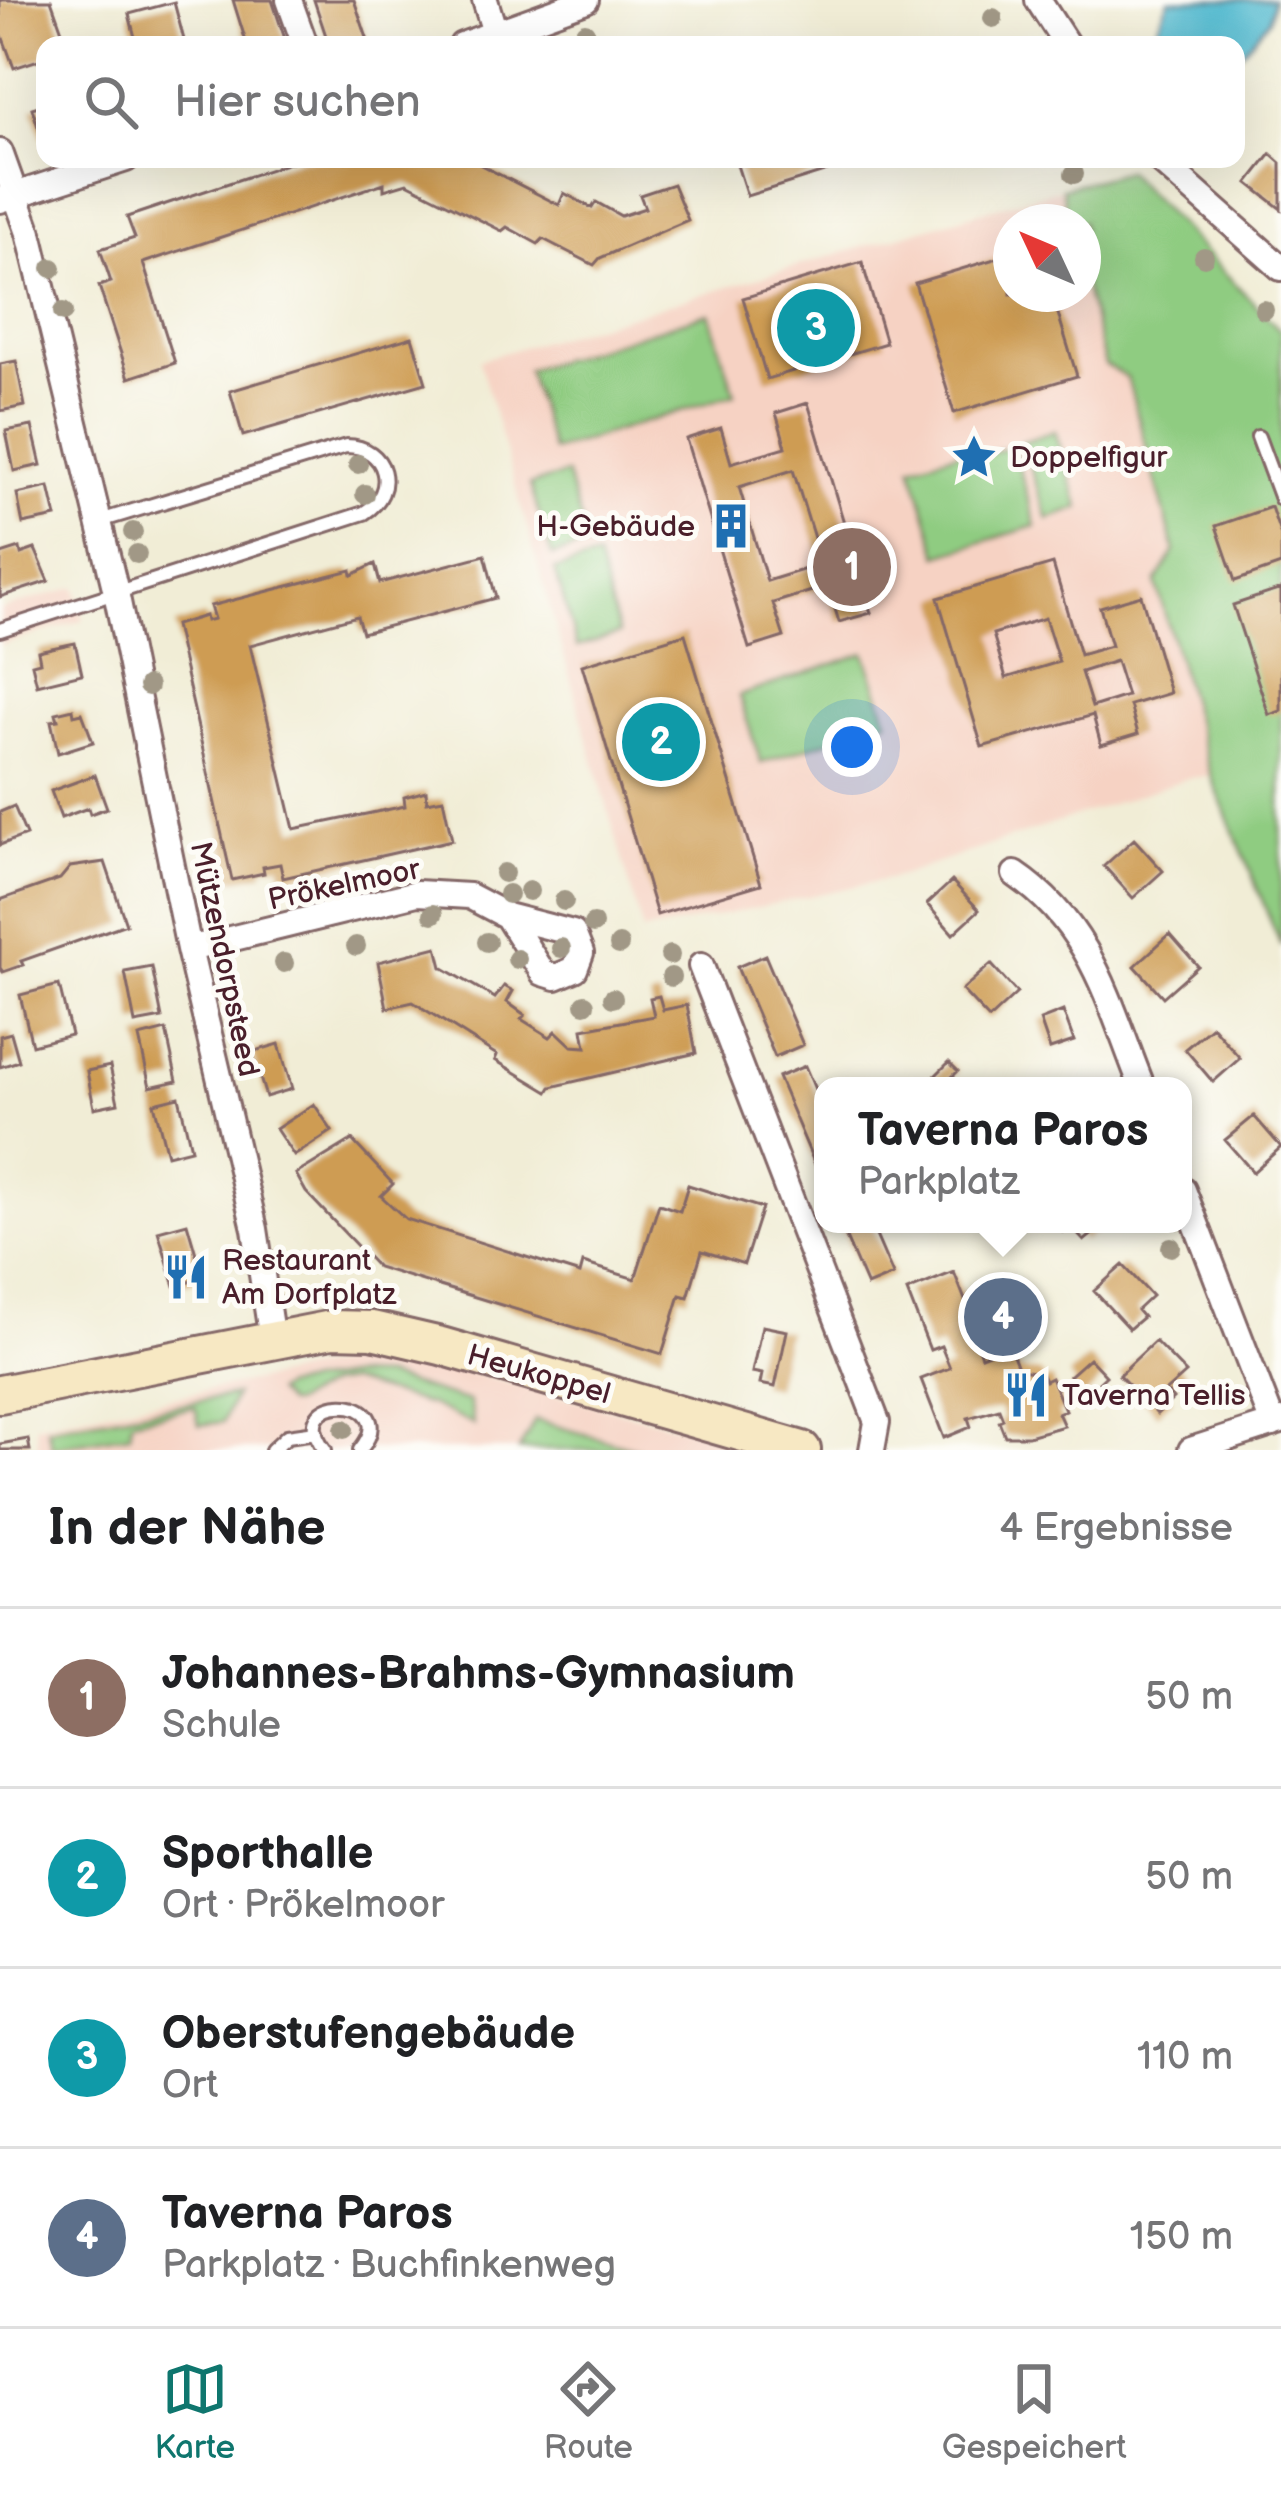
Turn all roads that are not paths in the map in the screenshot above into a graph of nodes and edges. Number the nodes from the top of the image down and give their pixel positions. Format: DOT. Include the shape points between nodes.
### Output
graph roads {
  1 [pos="290,0"];
  2 [pos="485,0"];
  3 [pos="586,0"];
  4 [pos="1038,0"];
  5 [pos="495,33"];
  6 [pos="302,36"];
  7 [pos="487,36"];
  8 [pos="1061,36"];
  9 [pos="0,152"];
  10 [pos="99,168"];
  11 [pos="1168,168"];
  12 [pos="8,198"];
  13 [pos="1281,268"];
  14 [pos="1258,437"];
  15 [pos="1281,499"];
  16 [pos="99,521"];
  17 [pos="116,592"];
  18 [pos="0,630"];
  19 [pos="1015,874"];
  20 [pos="507,916"];
  21 [pos="189,949"];
  22 [pos="701,966"];
  23 [pos="1138,1077"];
  24 [pos="1192,1212"];
  25 [pos="272,1340"];
  26 [pos="0,1394"];
  27 [pos="1277,1423"];
  28 [pos="316,1432"];
  29 [pos="718,1437"];
  30 [pos="272,1450"];
  31 [pos="325,1450"];
  32 [pos="360,1450"];
  33 [pos="802,1450"];
  34 [pos="872,1450"];
  35 [pos="1191,1450"];
  1 -- 6 [label="street"];
  2 -- 5 [label="street"];
  3 -- 5 [label="street"];
  4 -- 8 [label="street"];
  5 -- 7 [label="street"];
  9 -- 12 [label="street, Mützendorpsteed"];
  10 -- 12 [label="street"];
  11 -- 13 [label="street"];
  12 -- 16 [label="street, Mützendorpsteed"];
  14 -- 15 [label="lane"];
  16 -- 17 [label="street, Mützendorpsteed"];
  16 -- 17 [label="lane" via="346,446 369,450 384,468 384,494 364,513"];
  17 -- 18 [label="lane"];
  17 -- 21 [label="street, Mützendorpsteed"];
  19 -- 23 [label="street" via="1046,895 1084,942"];
  20 -- 21 [label="street, Prökelmoor" via="469,896 417,893"];
  21 -- 25 [label="street, Mützendorpsteed"];
  22 -- 34 [label="street" via="877,1422"];
  24 -- 27 [label="street"];
  25 -- 26 [label="street, Heukoppel"];
  25 -- 29 [label="street, Heukoppel" via="372,1330"];
  27 -- 35 [label="street"];
  28 -- 30 [label="lane" via="287,1436"];
  28 -- 31 [label="lane"];
  28 -- 32 [label="lane" via="326,1409 351,1405 368,1423"];
  29 -- 33 [label="street, Heukoppel"];
}
